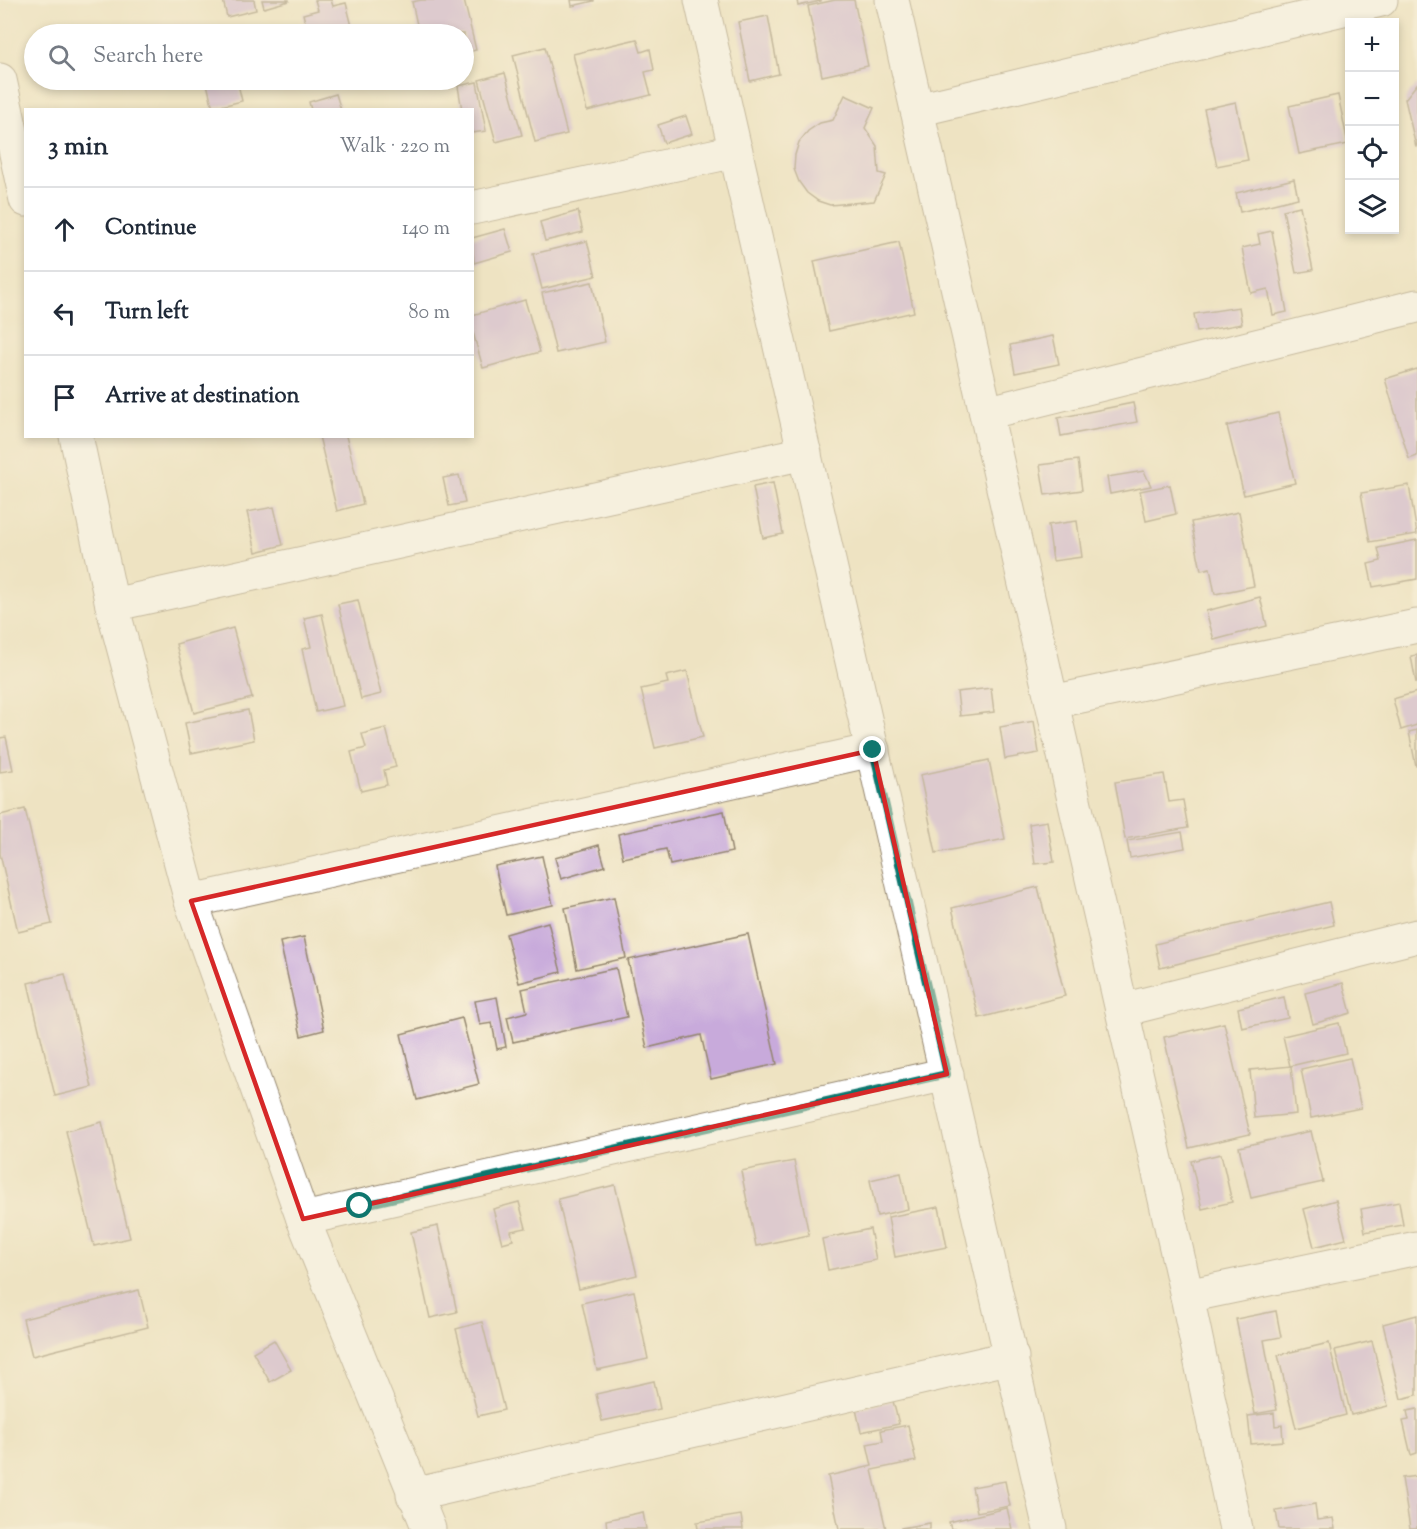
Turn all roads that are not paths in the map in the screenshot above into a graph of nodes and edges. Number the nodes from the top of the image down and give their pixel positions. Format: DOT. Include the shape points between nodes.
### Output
graph roads {
  1 [pos="701,0"];
  2 [pos="892,0"];
  3 [pos="1382,0"];
  4 [pos="0,80"];
  5 [pos="917,110"];
  6 [pos="736,152"];
  7 [pos="24,191"];
  8 [pos="474,208"];
  9 [pos="1417,306"];
  10 [pos="986,413"];
  11 [pos="76,438"];
  12 [pos="805,453"];
  13 [pos="112,605"];
  14 [pos="1417,626"];
  15 [pos="1052,702"];
  16 [pos="873,750"];
  17 [pos="191,901"];
  18 [pos="1417,936"];
  19 [pos="1122,1010"];
  20 [pos="947,1074"];
  21 [pos="303,1220"];
  22 [pos="1417,1248"];
  23 [pos="1187,1296"];
  24 [pos="1012,1357"];
  25 [pos="413,1495"];
  26 [pos="429,1529"];
  27 [pos="1050,1529"];
  28 [pos="1236,1529"];
  1 -- 6 [label="street"];
  2 -- 5 [label="street"];
  3 -- 5 [label="street"];
  4 -- 7 [label="street"];
  5 -- 10 [label="street"];
  6 -- 8 [label="street"];
  6 -- 12 [label="street"];
  9 -- 10 [label="street"];
  10 -- 15 [label="street"];
  11 -- 13 [label="street"];
  12 -- 13 [label="street"];
  12 -- 16 [label="street"];
  13 -- 17 [label="street"];
  14 -- 15 [label="street"];
  15 -- 19 [label="street"];
  16 -- 17 [label="street"];
  16 -- 20 [label="street"];
  17 -- 21 [label="street"];
  18 -- 19 [label="street"];
  19 -- 23 [label="street"];
  20 -- 21 [label="street"];
  20 -- 24 [label="street"];
  21 -- 25 [label="street"];
  22 -- 23 [label="street"];
  23 -- 28 [label="street"];
  24 -- 25 [label="street"];
  24 -- 27 [label="street"];
  25 -- 26 [label="street"];
}
